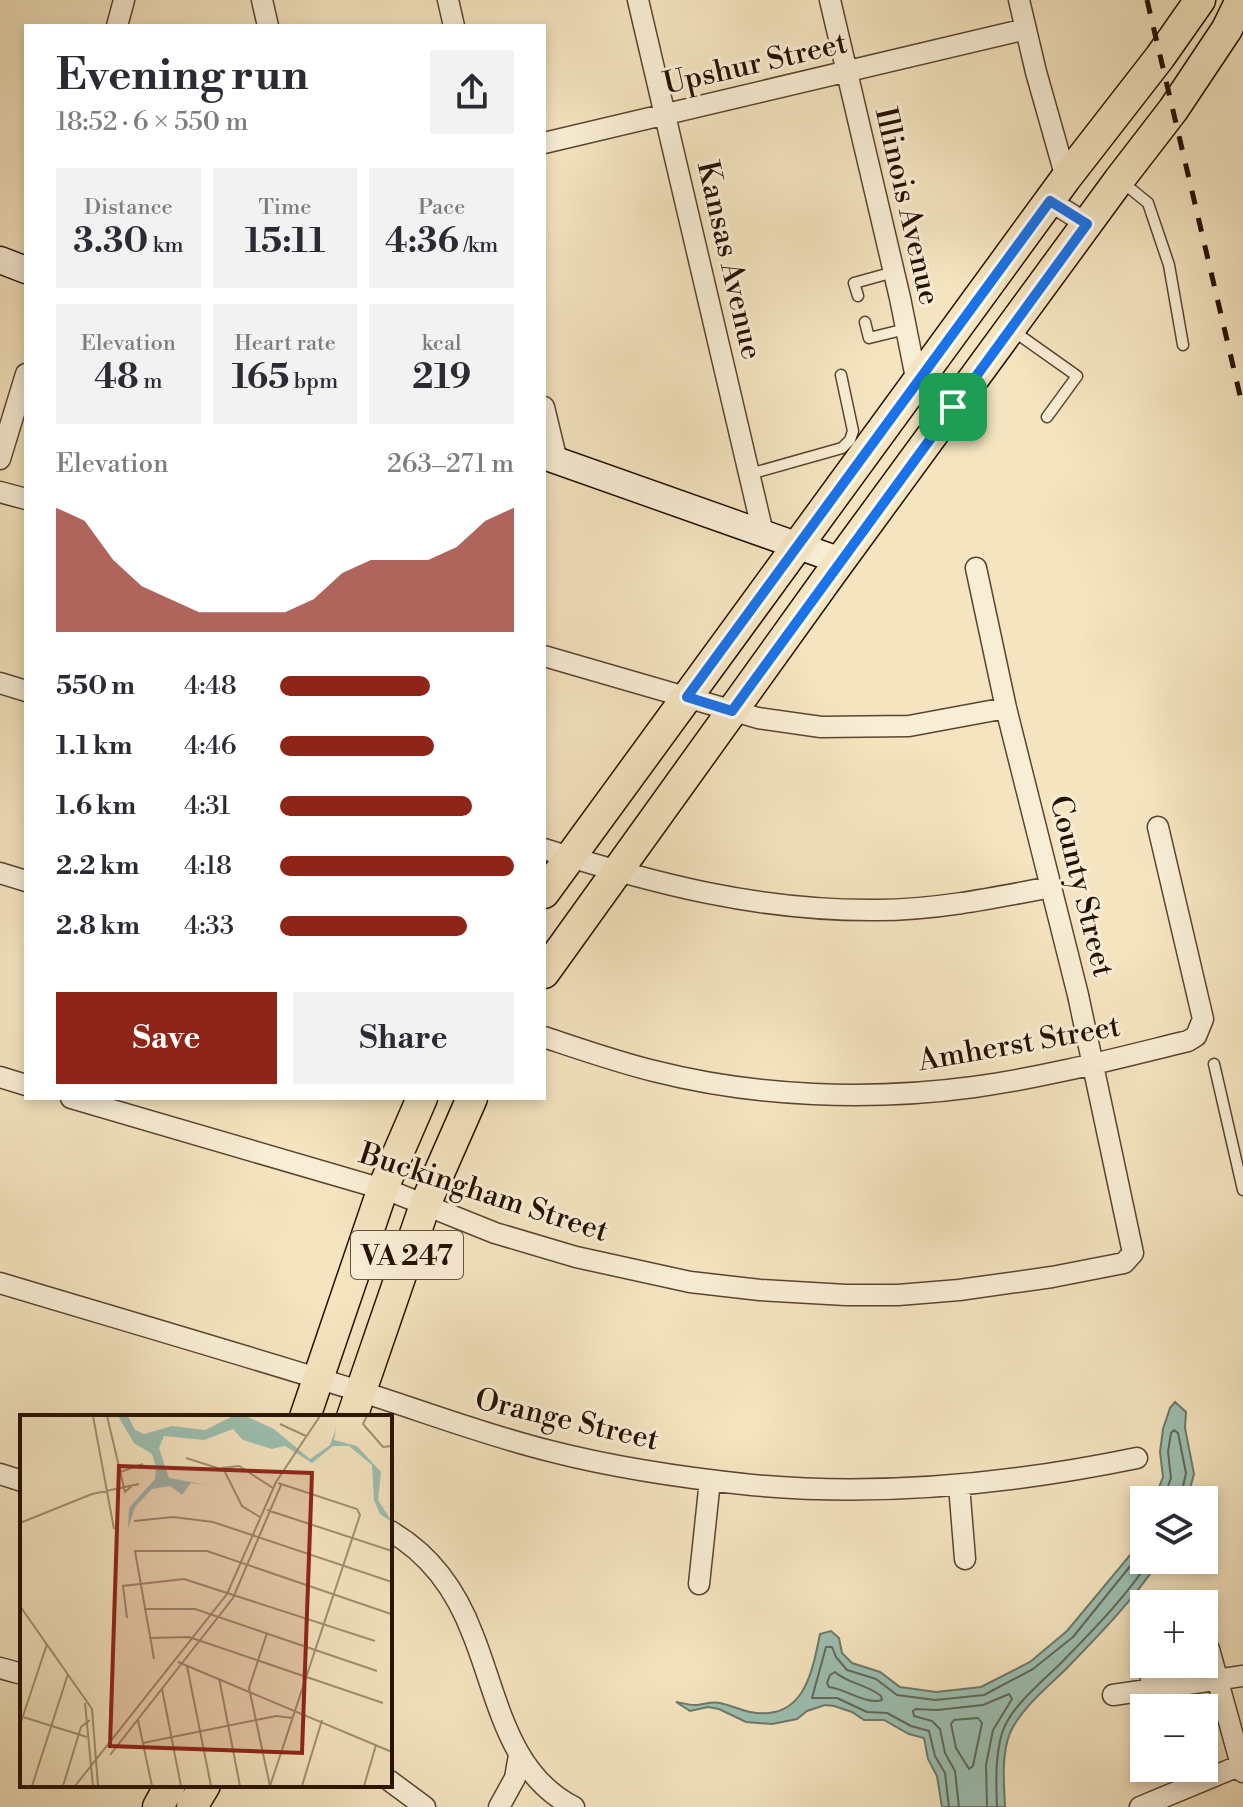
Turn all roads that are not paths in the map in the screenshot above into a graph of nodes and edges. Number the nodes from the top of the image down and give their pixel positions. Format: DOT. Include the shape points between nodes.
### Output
graph roads {
  1 [pos="124,0"];
  2 [pos="262,0"];
  3 [pos="448,0"];
  4 [pos="638,0"];
  5 [pos="830,0"];
  6 [pos="1019,0"];
  7 [pos="1200,0"];
  8 [pos="1241,0"];
  9 [pos="118,24"];
  10 [pos="268,24"];
  11 [pos="454,24"];
  12 [pos="1026,29"];
  13 [pos="846,71"];
  14 [pos="665,115"];
  15 [pos="546,143"];
  16 [pos="1119,180"];
  17 [pos="1058,189"];
  18 [pos="1087,224"];
  19 [pos="0,260"];
  20 [pos="24,269"];
  21 [pos="894,272"];
  22 [pos="858,296"];
  23 [pos="865,322"];
  24 [pos="1010,328"];
  25 [pos="906,329"];
  26 [pos="1183,345"];
  27 [pos="841,375"];
  28 [pos="24,381"];
  29 [pos="917,383"];
  30 [pos="953,407"];
  31 [pos="1047,417"];
  32 [pos="546,424"];
  33 [pos="855,450"];
  34 [pos="550,458"];
  35 [pos="0,459"];
  36 [pos="750,474"];
  37 [pos="0,492"];
  38 [pos="24,498"];
  39 [pos="763,533"];
  40 [pos="798,545"];
  41 [pos="841,561"];
  42 [pos="976,568"];
  43 [pos="546,657"];
  44 [pos="0,683"];
  45 [pos="24,690"];
  46 [pos="687,697"];
  47 [pos="1006,708"];
  48 [pos="732,711"];
  49 [pos="1158,827"];
  50 [pos="557,853"];
  51 [pos="616,871"];
  52 [pos="0,873"];
  53 [pos="24,880"];
  54 [pos="546,887"];
  55 [pos="1051,887"];
  56 [pos="546,970"];
  57 [pos="546,1038"];
  58 [pos="1094,1064"];
  59 [pos="1214,1064"];
  60 [pos="0,1077"];
  61 [pos="24,1084"];
  62 [pos="78,1100"];
  63 [pos="421,1100"];
  64 [pos="471,1100"];
  65 [pos="383,1188"];
  66 [pos="1243,1190"];
  67 [pos="425,1205"];
  68 [pos="1124,1263"];
  69 [pos="0,1283"];
  70 [pos="317,1379"];
  71 [pos="356,1404"];
  72 [pos="306,1415"];
  73 [pos="1137,1458"];
  74 [pos="0,1474"];
  75 [pos="20,1480"];
  76 [pos="710,1480"];
  77 [pos="959,1485"];
  78 [pos="392,1532"];
  79 [pos="965,1559"];
  80 [pos="699,1584"];
  81 [pos="0,1668"];
  82 [pos="20,1673"];
  83 [pos="1243,1676"];
  84 [pos="1151,1678"];
  85 [pos="1217,1678"];
  86 [pos="1218,1681"];
  87 [pos="1152,1689"];
  88 [pos="1113,1695"];
  89 [pos="519,1755"];
  90 [pos="1242,1768"];
  91 [pos="392,1782"];
  92 [pos="169,1787"];
  93 [pos="204,1787"];
  94 [pos="158,1807"];
  95 [pos="192,1807"];
  96 [pos="425,1807"];
  97 [pos="499,1807"];
  98 [pos="574,1807"];
  99 [pos="1140,1807"];
  1 -- 9 [label="street"];
  2 -- 10 [label="street"];
  3 -- 11 [label="street"];
  4 -- 14 [label="street, Kansas Avenue"];
  5 -- 13 [label="street, Illinois Avenue"];
  6 -- 12 [label="street"];
  7 -- 17 [label="main road"];
  8 -- 16 [label="main road" via="1173,110"];
  12 -- 13 [label="street, Upshur Street"];
  12 -- 17 [label="street"];
  13 -- 14 [label="street, Upshur Street"];
  13 -- 21 [label="street, Illinois Avenue"];
  14 -- 15 [label="street, Upshur Street"];
  14 -- 36 [label="street, Kansas Avenue"];
  16 -- 18 [label="main road"];
  16 -- 26 [label="lane" via="1148,203 1169,265"];
  17 -- 18 [label="street"];
  17 -- 29 [label="main road"];
  18 -- 24 [label="main road"];
  19 -- 20 [label="street"];
  21 -- 22 [label="lane" via="854,283"];
  21 -- 25 [label="street, Illinois Avenue"];
  23 -- 25 [label="lane" via="869,338"];
  24 -- 30 [label="main road"];
  24 -- 31 [label="lane" via="1077,376"];
  25 -- 29 [label="street, Illinois Avenue"];
  27 -- 33 [label="lane"];
  28 -- 35 [label="street"];
  29 -- 30 [label="street"];
  29 -- 33 [label="main road"];
  30 -- 41 [label="main road"];
  32 -- 34 [label="street"];
  33 -- 36 [label="lane"];
  33 -- 40 [label="main road"];
  34 -- 39 [label="street"];
  36 -- 39 [label="street, Kansas Avenue"];
  37 -- 38 [label="street"];
  39 -- 40 [label="street"];
  40 -- 41 [label="street"];
  40 -- 46 [label="main road"];
  41 -- 48 [label="main road"];
  42 -- 47 [label="street, County Street"];
  43 -- 46 [label="street"];
  44 -- 45 [label="street"];
  46 -- 48 [label="street"];
  46 -- 50 [label="main road"];
  47 -- 48 [label="street" via="952,720 865,728 821,727"];
  47 -- 55 [label="street, County Street"];
  48 -- 51 [label="main road"];
  49 -- 58 [label="street, Amherst Street" via="1201,1028 1188,1041"];
  50 -- 51 [label="street"];
  50 -- 54 [label="main road"];
  51 -- 55 [label="street" via="726,899 825,910 933,907"];
  51 -- 56 [label="main road"];
  52 -- 53 [label="street"];
  55 -- 58 [label="street, County Street"];
  57 -- 58 [label="street, Amherst Street" via="655,1071 804,1093 924,1092"];
  58 -- 68 [label="street, County Street" via="1133,1253"];
  59 -- 66 [label="lane"];
  60 -- 61 [label="street"];
  62 -- 65 [label="street, Buckingham Street"];
  63 -- 65 [label="main road, VA 247"];
  64 -- 67 [label="main road, VA 247"];
  65 -- 67 [label="street, Buckingham Street"];
  65 -- 70 [label="main road, VA 247"];
  67 -- 68 [label="street, Buckingham Street" via="576,1257 659,1277 760,1290 846,1295 959,1290"];
  67 -- 71 [label="main road, VA 247"];
  69 -- 70 [label="street, Orange Street"];
  70 -- 71 [label="street, Orange Street"];
  70 -- 72 [label="main road, VA 247"];
  71 -- 76 [label="street, Orange Street" via="551,1452"];
  73 -- 77 [label="street, Orange Street"];
  74 -- 75 [label="street"];
  76 -- 77 [label="street, Orange Street" via="829,1489"];
  76 -- 80 [label="street"];
  77 -- 79 [label="street"];
  78 -- 89 [label="street" via="424,1555 459,1603"];
  81 -- 82 [label="street"];
  83 -- 86 [label="street"];
  84 -- 87 [label="street"];
  85 -- 86 [label="street"];
  86 -- 87 [label="street"];
  86 -- 90 [label="street"];
  87 -- 88 [label="street"];
  89 -- 97 [label="street" via="515,1778"];
  89 -- 98 [label="street" via="546,1788"];
  90 -- 99 [label="street"];
  91 -- 96 [label="street"];
  92 -- 94 [label="main road"];
  93 -- 95 [label="main road"];
}
